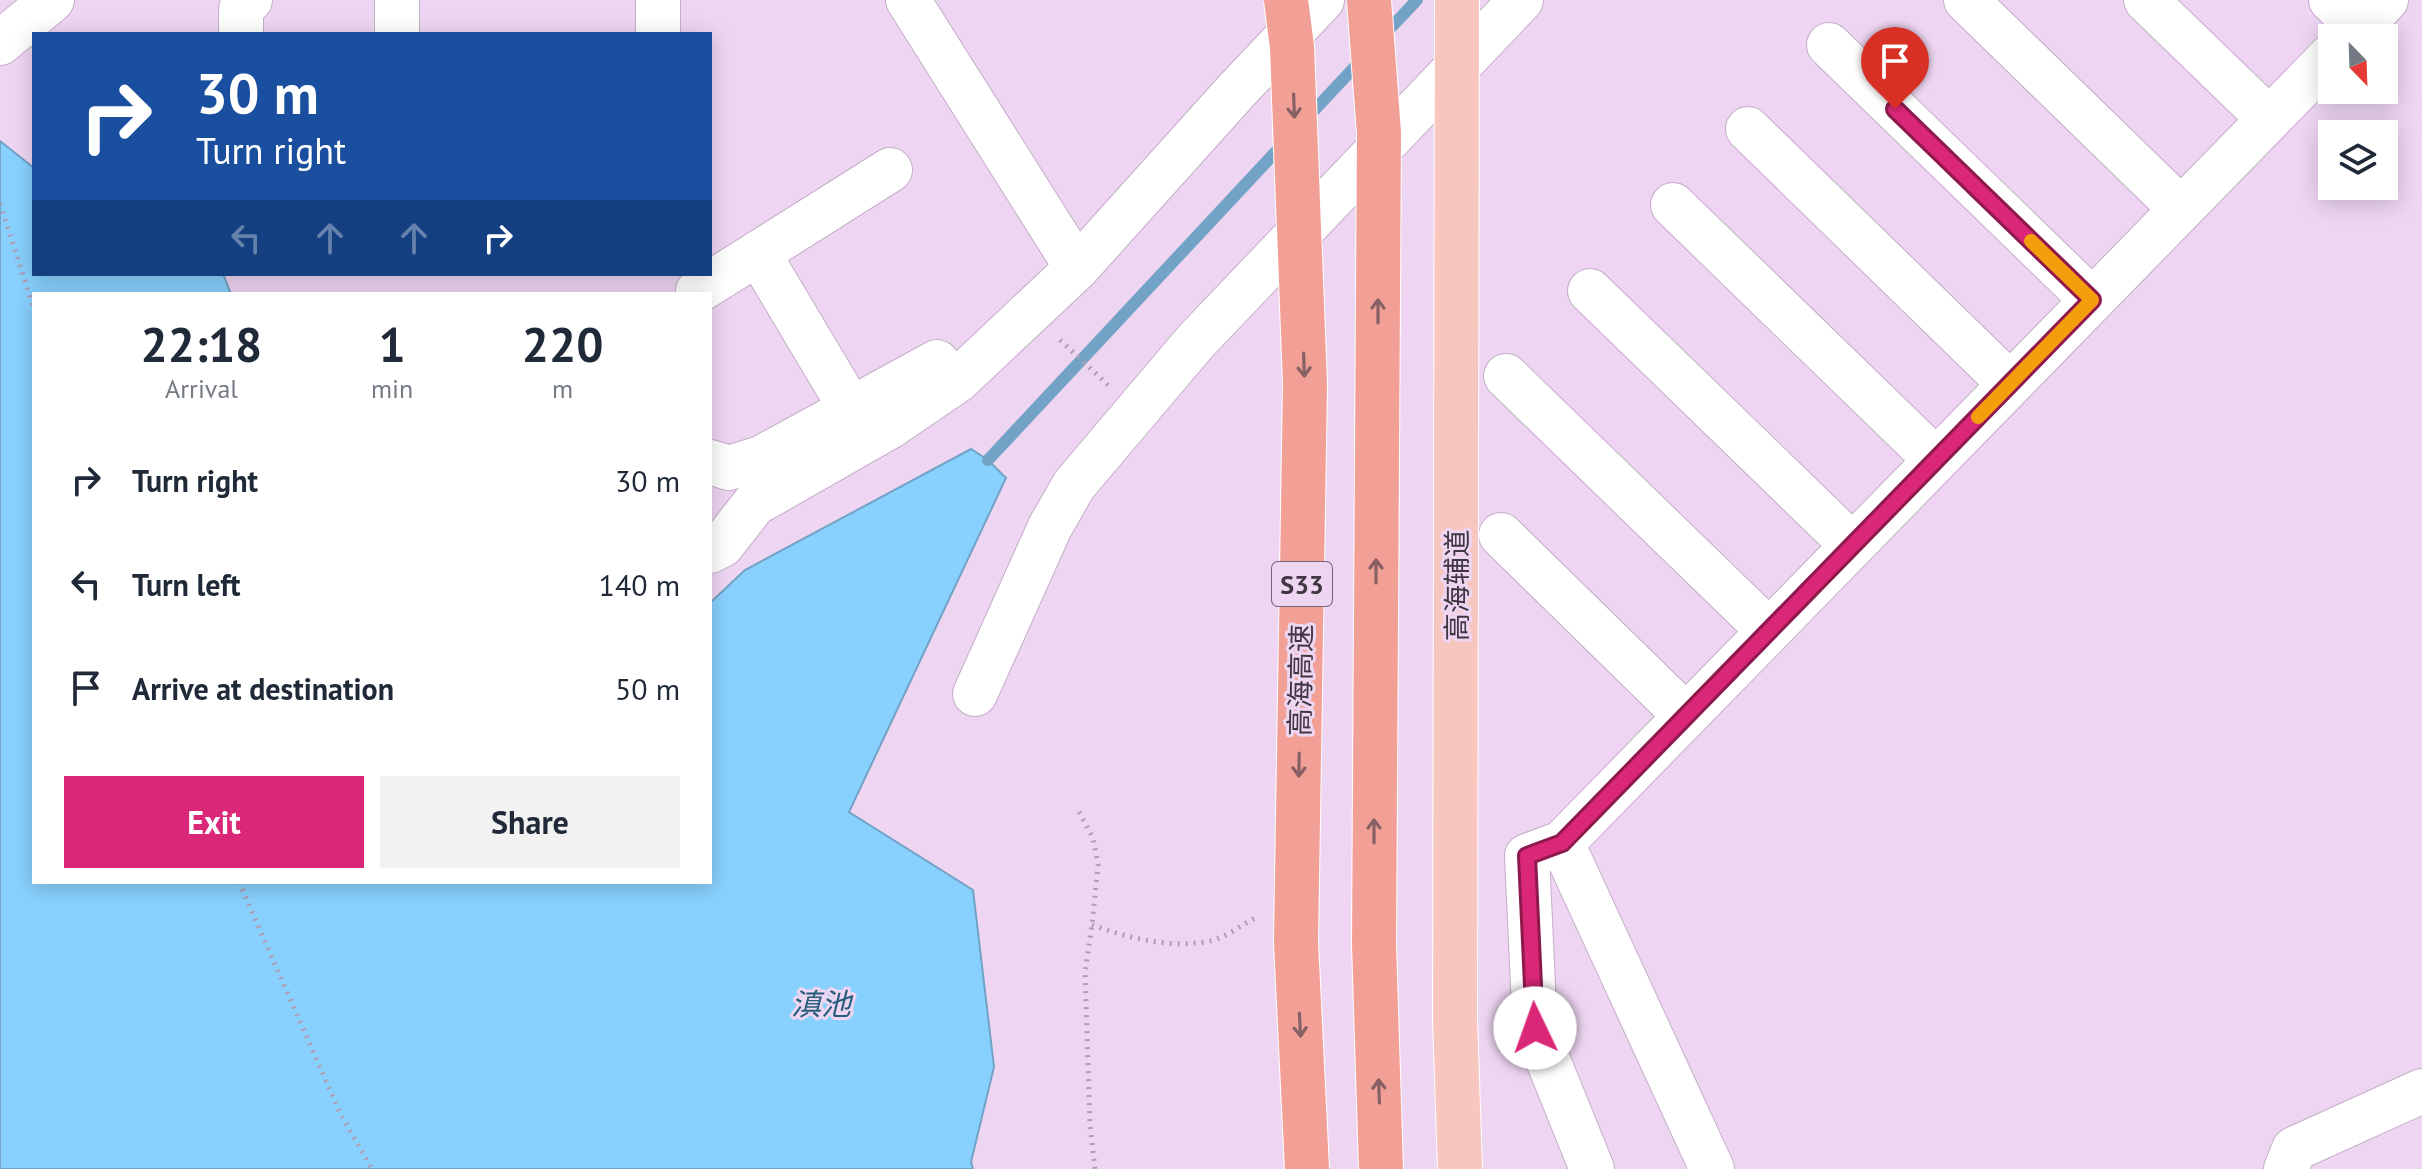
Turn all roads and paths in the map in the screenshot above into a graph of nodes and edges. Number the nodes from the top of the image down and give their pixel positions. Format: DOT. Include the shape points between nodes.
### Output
graph roads {
  1 [pos="52,0"];
  2 [pos="250,0"];
  3 [pos="397,0"];
  4 [pos="658,0"];
  5 [pos="908,0"];
  6 [pos="1286,0"];
  7 [pos="1322,0"];
  8 [pos="1369,0"];
  9 [pos="1457,0"];
  10 [pos="1521,0"];
  11 [pos="1966,0"];
  12 [pos="2146,0"];
  13 [pos="241,32"];
  14 [pos="397,32"];
  15 [pos="658,32"];
  16 [pos="0,43"];
  17 [pos="1829,45"];
  18 [pos="2318,62"];
  19 [pos="2269,119"];
  20 [pos="1748,129"];
  21 [pos="890,170"];
  22 [pos="0,204"];
  23 [pos="1673,205"];
  24 [pos="2181,209"];
  25 [pos="758,253"];
  26 [pos="1077,268"];
  27 [pos="695,286"];
  28 [pos="1590,291"];
  29 [pos="2092,300"];
  30 [pos="32,303"];
  31 [pos="1030,312"];
  32 [pos="937,362"];
  33 [pos="1506,376"];
  34 [pos="2010,384"];
  35 [pos="851,409"];
  36 [pos="1136,412"];
  37 [pos="1936,460"];
  38 [pos="712,463"];
  39 [pos="1501,535"];
  40 [pos="1852,545"];
  41 [pos="712,550"];
  42 [pos="1769,631"];
  43 [pos="975,694"];
  44 [pos="1686,716"];
  45 [pos="1079,812"];
  46 [pos="1562,843"];
  47 [pos="240,884"];
  48 [pos="2422,1091"];
  49 [pos="372,1169"];
  50 [pos="1095,1169"];
  51 [pos="1307,1169"];
  52 [pos="1381,1169"];
  53 [pos="1460,1169"];
  54 [pos="1592,1169"];
  55 [pos="1712,1169"];
  56 [pos="2286,1169"];
  1 -- 16 [label="street"];
  2 -- 13 [label="street" via="241,9"];
  3 -- 14 [label="street"];
  4 -- 15 [label="street"];
  5 -- 26 [label="street"];
  6 -- 51 [label="highway, 高海高速 / S33, one-way, bridge" via="1305,384 1296,942"];
  7 -- 26 [label="street"];
  52 -- 8 [label="highway, one-way, bridge" via="1374,944 1379,133"];
  9 -- 53 [label="main road, 高海辅道, bridge" via="1455,1019"];
  10 -- 36 [label="street" via="1196,341"];
  11 -- 24 [label="street"];
  12 -- 19 [label="street"];
  17 -- 29 [label="street"];
  18 -- 19 [label="street"];
  19 -- 24 [label="street"];
  20 -- 34 [label="street"];
  21 -- 25 [label="street"];
  22 -- 30 [label="path"];
  23 -- 37 [label="street"];
  24 -- 29 [label="street"];
  25 -- 27 [label="street"];
  25 -- 35 [label="street"];
  26 -- 31 [label="street"];
  28 -- 40 [label="street"];
  29 -- 34 [label="street"];
  31 -- 36 [label="path"];
  31 -- 41 [label="street" via="958,380 889,427 754,504 722,545"];
  32 -- 35 [label="street"];
  33 -- 42 [label="street"];
  34 -- 37 [label="street"];
  35 -- 38 [label="street" via="761,458 729,468"];
  36 -- 43 [label="street" via="1074,485 1050,527"];
  37 -- 40 [label="street"];
  39 -- 44 [label="street"];
  40 -- 42 [label="street"];
  42 -- 44 [label="street"];
  44 -- 46 [label="street"];
  45 -- 50 [label="path" via="1093,838 1098,865 1085,972"];
  46 -- 54 [label="street" via="1527,856 1535,1028"];
  46 -- 55 [label="street"];
  47 -- 49 [label="path" via="340,1113"];
  48 -- 56 [label="street" via="2294,1149"];
}
